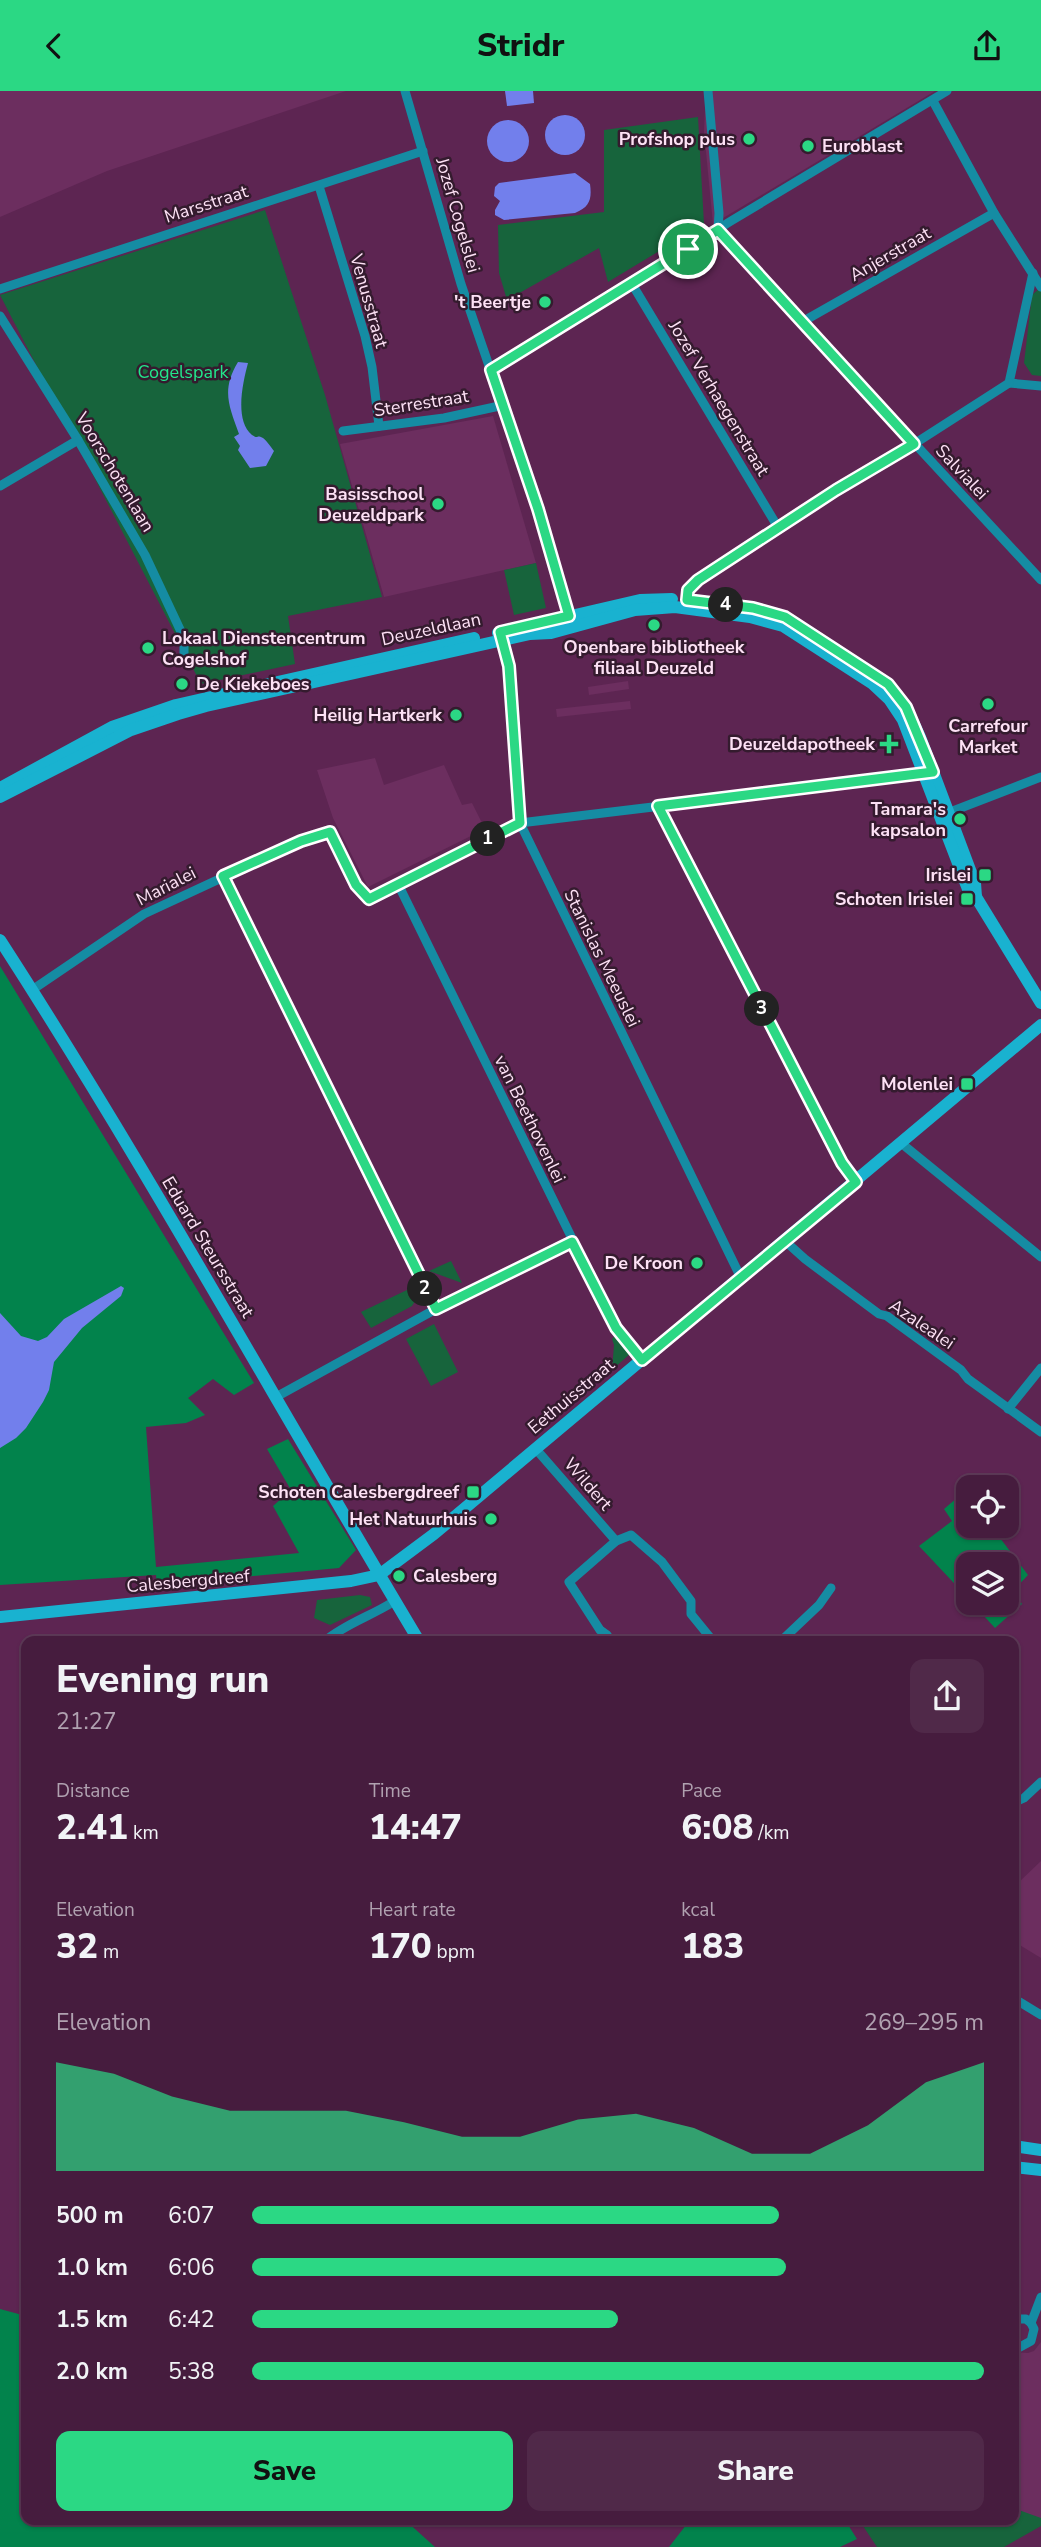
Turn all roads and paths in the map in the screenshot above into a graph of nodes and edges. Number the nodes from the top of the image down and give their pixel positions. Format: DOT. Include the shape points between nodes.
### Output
graph roads {
  1 [pos="405,91"];
  2 [pos="708,91"];
  3 [pos="947,91"];
  4 [pos="933,101"];
  5 [pos="423,151"];
  6 [pos="319,186"];
  7 [pos="995,213"];
  8 [pos="718,230"];
  9 [pos="1033,273"];
  10 [pos="632,284"];
  11 [pos="1041,287"];
  12 [pos="0,289"];
  13 [pos="0,316"];
  14 [pos="802,322"];
  15 [pos="491,370"];
  16 [pos="1009,383"];
  17 [pos="1041,386"];
  18 [pos="504,405"];
  19 [pos="379,426"];
  20 [pos="343,431"];
  21 [pos="78,440"];
  22 [pos="914,444"];
  23 [pos="0,486"];
  24 [pos="779,529"];
  25 [pos="1041,580"];
  26 [pos="687,604"];
  27 [pos="571,622"];
  28 [pos="501,636"];
  29 [pos="184,653"];
  30 [pos="93,743"];
  31 [pos="929,773"];
  32 [pos="1041,777"];
  33 [pos="0,787"];
  34 [pos="0,797"];
  35 [pos="658,806"];
  36 [pos="944,814"];
  37 [pos="520,823"];
  38 [pos="223,876"];
  39 [pos="399,885"];
  40 [pos="0,940"];
  41 [pos="32,989"];
  42 [pos="1041,1003"];
  43 [pos="1041,1025"];
  44 [pos="901,1143"];
  45 [pos="856,1182"];
  46 [pos="785,1241"];
  47 [pos="572,1242"];
  48 [pos="1041,1257"];
  49 [pos="741,1278"];
  50 [pos="436,1309"];
  51 [pos="642,1360"];
  52 [pos="1041,1368"];
  53 [pos="276,1397"];
  54 [pos="1008,1409"];
  55 [pos="1041,1432"];
  56 [pos="535,1448"];
  57 [pos="616,1541"];
  58 [pos="379,1575"];
  59 [pos="831,1588"];
  60 [pos="393,1602"];
  61 [pos="0,1617"];
  62 [pos="332,1636"];
  63 [pos="416,1636"];
  64 [pos="608,1636"];
  65 [pos="709,1636"];
  66 [pos="786,1636"];
  67 [pos="1041,1781"];
  68 [pos="1019,1800"];
  69 [pos="1019,2002"];
  70 [pos="1041,2015"];
  71 [pos="1019,2147"];
  72 [pos="1041,2150"];
  73 [pos="1019,2168"];
  74 [pos="1041,2170"];
  75 [pos="1041,2297"];
  76 [pos="1019,2319"];
  77 [pos="1031,2323"];
  78 [pos="1019,2347"];
  1 -- 5 [label="street, Jozef Cogelslei"];
  2 -- 8 [label="street"];
  3 -- 4 [label="street"];
  4 -- 7 [label="street"];
  4 -- 8 [label="street"];
  5 -- 6 [label="street, Marsstraat"];
  5 -- 15 [label="street, Jozef Cogelslei"];
  6 -- 12 [label="street, Marsstraat"];
  6 -- 19 [label="street, Venusstraat" via="365,336"];
  7 -- 9 [label="street"];
  7 -- 14 [label="street, Anjerstraat"];
  8 -- 10 [label="street"];
  8 -- 14 [label="street, Salvialei"];
  9 -- 11 [label="street"];
  9 -- 16 [label="street"];
  10 -- 15 [label="street"];
  10 -- 24 [label="street, Jozef Verhaegenstraat"];
  13 -- 21 [label="street, Voorschotenlaan"];
  14 -- 22 [label="street, Salvialei"];
  15 -- 18 [label="street, Jozef Cogelslei"];
  16 -- 17 [label="street"];
  16 -- 22 [label="street"];
  18 -- 19 [label="street, Sterrestraat"];
  18 -- 27 [label="street, Jozef Cogelslei"];
  19 -- 20 [label="street, Sterrestraat"];
  21 -- 23 [label="street"];
  21 -- 29 [label="street, Voorschotenlaan" via="145,555 184,638"];
  22 -- 24 [label="street"];
  22 -- 25 [label="street, Salvialei"];
  24 -- 26 [label="street" via="698,580 688,590"];
  26 -- 27 [label="street, Deuzeldlaan" via="640,600"];
  26 -- 31 [label="street, Deuzeldlaan" via="753,608 785,617 888,684 906,707"];
  27 -- 28 [label="street, Deuzeldlaan"];
  28 -- 30 [label="street, Deuzeldlaan" via="190,702 112,727"];
  28 -- 37 [label="street, Stanislas Meeuslei" via="509,666"];
  30 -- 33 [label="street, Deuzeldlaan"];
  30 -- 34 [label="street, Deuzeldlaan"];
  31 -- 35 [label="street"];
  31 -- 36 [label="street, Deuzeldlaan"];
  32 -- 36 [label="street"];
  35 -- 37 [label="street"];
  35 -- 45 [label="street" via="842,1163"];
  36 -- 42 [label="street, Deuzeldlaan" via="968,889"];
  37 -- 39 [label="street, Marialei"];
  37 -- 49 [label="street, Stanislas Meeuslei"];
  38 -- 39 [label="street, Marialei" via="330,832 356,885 369,899"];
  38 -- 41 [label="street, Marialei" via="144,914"];
  38 -- 50 [label="street"];
  39 -- 47 [label="street, van Beethovenlei"];
  40 -- 41 [label="street, Eduard Steursstraat"];
  41 -- 53 [label="street, Eduard Steursstraat"];
  43 -- 44 [label="street, Eethuisstraat"];
  44 -- 45 [label="street, Eethuisstraat"];
  44 -- 48 [label="street"];
  45 -- 46 [label="street, Eethuisstraat"];
  46 -- 49 [label="street, Eethuisstraat"];
  46 -- 54 [label="street, Azalealei"];
  47 -- 50 [label="street"];
  47 -- 51 [label="street, van Beethovenlei" via="616,1328"];
  49 -- 51 [label="street, Eethuisstraat"];
  50 -- 53 [label="street"];
  51 -- 56 [label="street, Eethuisstraat"];
  52 -- 54 [label="street"];
  53 -- 58 [label="street, Eduard Steursstraat"];
  54 -- 55 [label="street, Azalealei"];
  56 -- 57 [label="street, Wildert"];
  56 -- 58 [label="street, Eethuisstraat"];
  57 -- 64 [label="street" via="569,1582"];
  57 -- 65 [label="street" via="631,1535 662,1562 691,1601 691,1613"];
  58 -- 60 [label="street, Eduard Steursstraat"];
  58 -- 61 [label="street, Calesbergdreef" via="279,1590"];
  59 -- 66 [label="street"];
  60 -- 62 [label="street"];
  60 -- 63 [label="street, Eduard Steursstraat"];
  67 -- 68 [label="street"];
  69 -- 70 [label="street"];
  71 -- 72 [label="street"];
  73 -- 74 [label="street"];
  75 -- 77 [label="street"];
  76 -- 77 [label="street"];
  77 -- 78 [label="street" via="1031,2341"];
}
